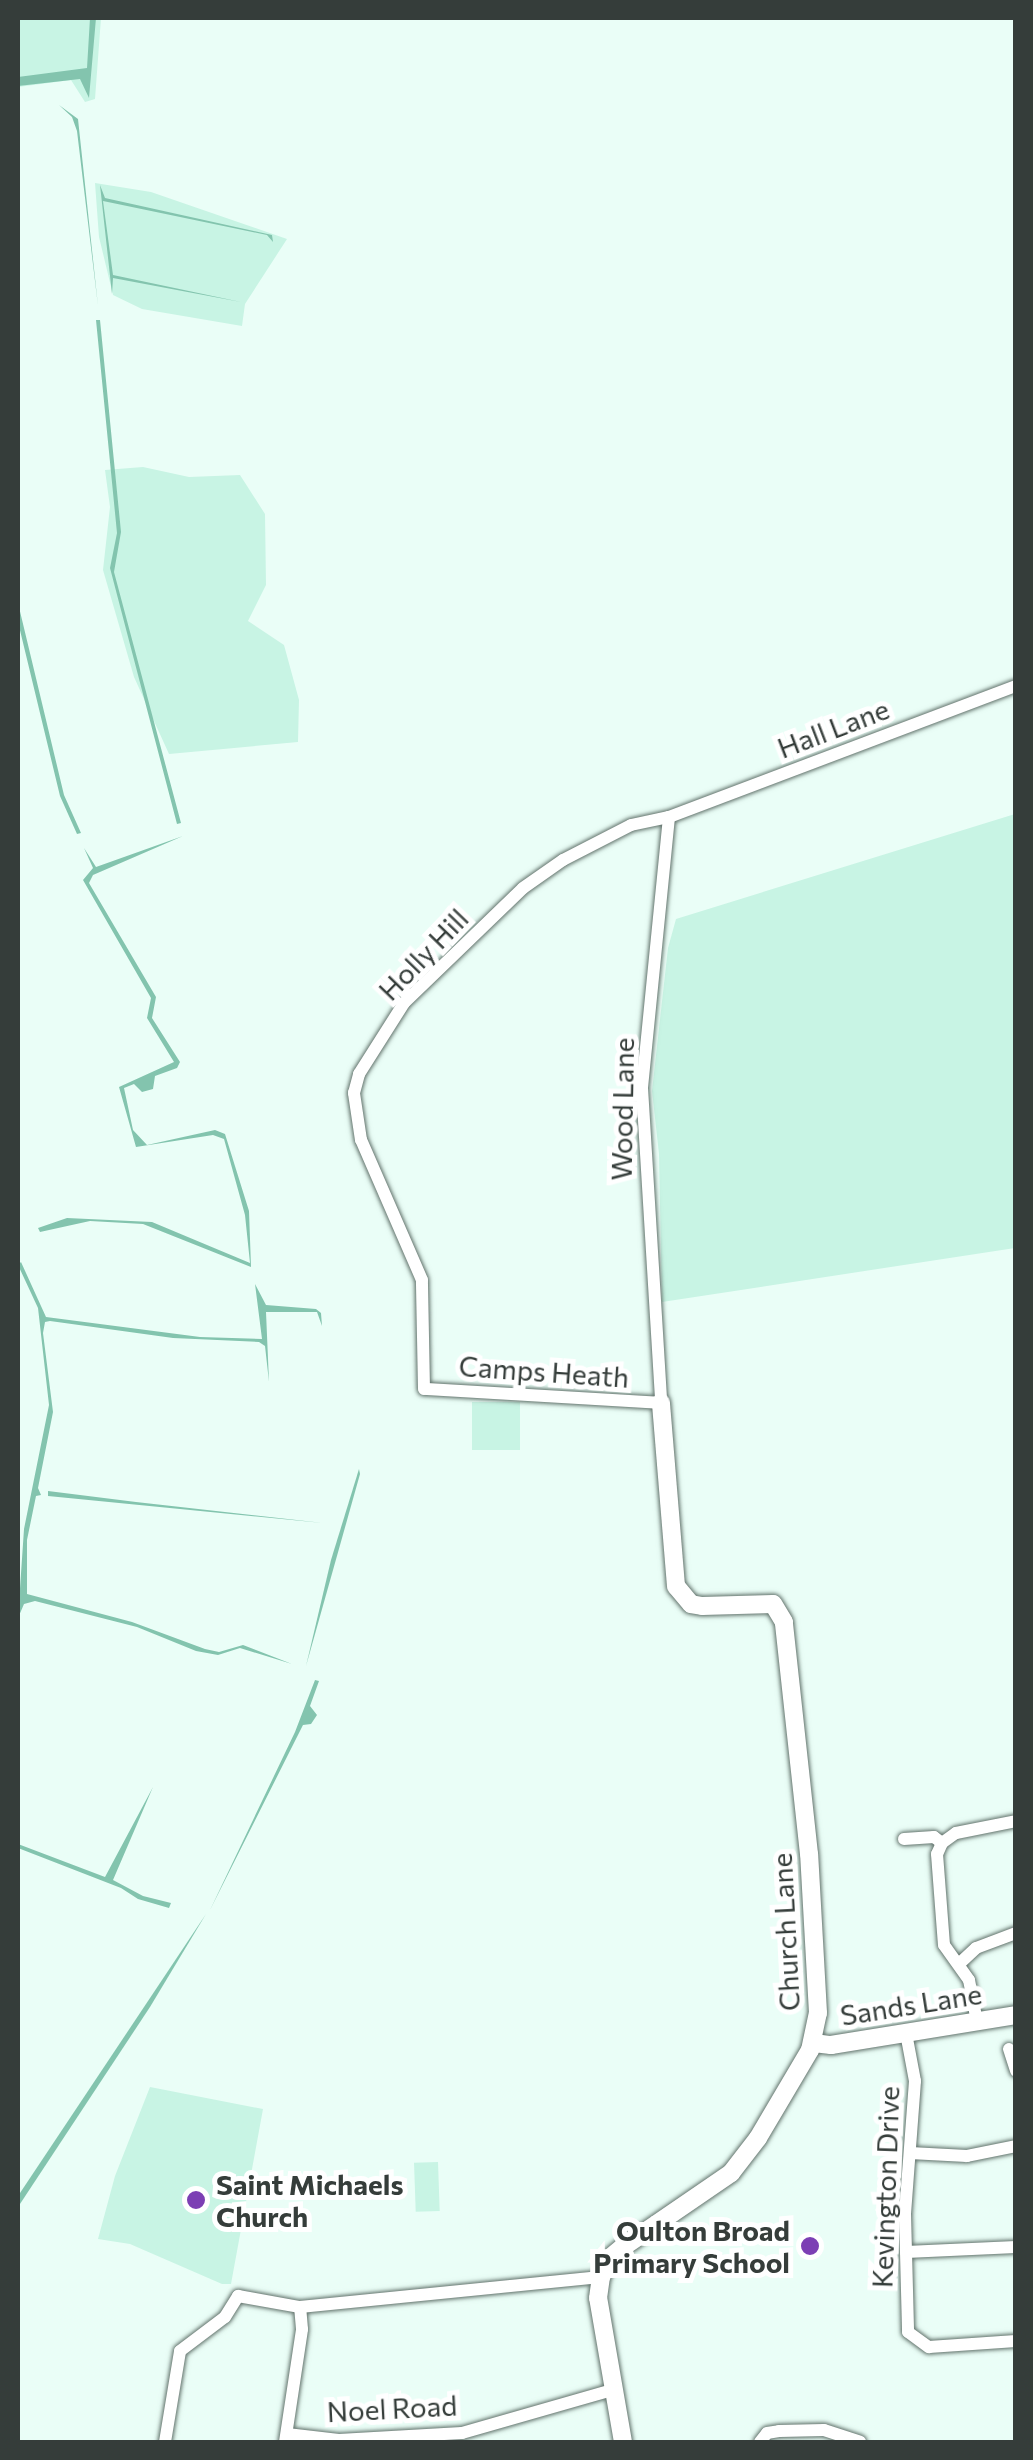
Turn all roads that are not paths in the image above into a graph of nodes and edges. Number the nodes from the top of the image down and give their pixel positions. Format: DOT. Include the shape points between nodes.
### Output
graph roads {
  1 [pos="1016,686"];
  2 [pos="669,817"];
  3 [pos="424,1389"];
  4 [pos="661,1403"];
  5 [pos="1016,1821"];
  6 [pos="904,1840"];
  7 [pos="942,1842"];
  8 [pos="1016,1933"];
  9 [pos="960,1963"];
  10 [pos="1016,2015"];
  11 [pos="977,2022"];
  12 [pos="906,2033"];
  13 [pos="814,2042"];
  14 [pos="1009,2049"];
  15 [pos="1016,2071"];
  16 [pos="1016,2146"];
  17 [pos="910,2153"];
  18 [pos="1016,2246"];
  19 [pos="906,2252"];
  20 [pos="601,2277"];
  21 [pos="300,2307"];
  22 [pos="1016,2341"];
  23 [pos="615,2389"];
  24 [pos="286,2438"];
  25 [pos="463,2438"];
  26 [pos="165,2442"];
  27 [pos="622,2442"];
  28 [pos="760,2442"];
  29 [pos="860,2442"];
  1 -- 2 [label="street, Hall Lane"];
  2 -- 3 [label="street, Holly Hill" via="631,826 523,888 404,1003 359,1074 354,1093 361,1140 422,1280"];
  2 -- 4 [label="street, Wood Lane" via="642,1088"];
  3 -- 4 [label="street, Camps Heath"];
  4 -- 13 [label="street, Church Lane" via="682,1597 702,1606 773,1604 784,1622 809,1854"];
  5 -- 7 [label="street"];
  6 -- 7 [label="street"];
  7 -- 9 [label="street" via="937,1854 944,1945"];
  8 -- 9 [label="street" via="976,1948"];
  9 -- 11 [label="street"];
  10 -- 11 [label="street, Sands Lane"];
  11 -- 12 [label="street, Sands Lane"];
  12 -- 13 [label="street, Sands Lane"];
  12 -- 17 [label="street, Kevington Drive" via="916,2082"];
  13 -- 20 [label="street, Church Lane" via="731,2173 623,2246"];
  14 -- 15 [label="street"];
  16 -- 17 [label="street" via="966,2156"];
  17 -- 19 [label="street, Kevington Drive"];
  18 -- 19 [label="street"];
  19 -- 22 [label="street, Kevington Drive" via="905,2319 912,2348"];
  20 -- 21 [label="street"];
  20 -- 23 [label="street" via="598,2298"];
  21 -- 24 [label="street"];
  21 -- 26 [label="street" via="238,2296 224,2317 180,2351"];
  23 -- 25 [label="street, Noel Road"];
  23 -- 27 [label="street"];
  24 -- 25 [label="street, Noel Road"];
  28 -- 29 [label="street" via="779,2430 824,2430"];
}
